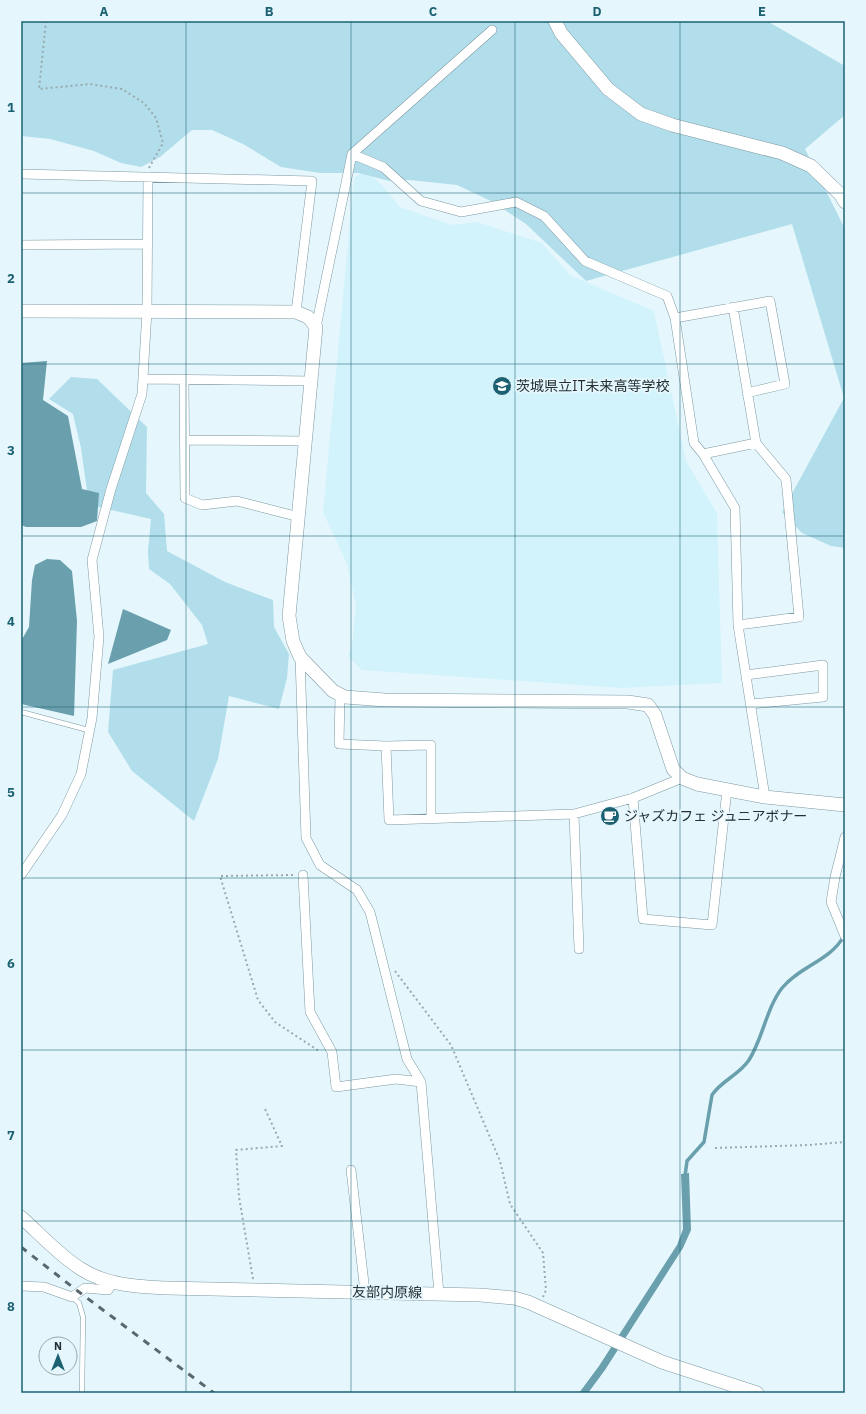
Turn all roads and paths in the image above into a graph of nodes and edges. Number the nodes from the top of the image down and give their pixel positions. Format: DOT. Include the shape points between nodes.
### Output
graph roads {
  1 [pos="46,21"];
  2 [pos="555,21"];
  3 [pos="492,30"];
  4 [pos="352,154"];
  5 [pos="21,174"];
  6 [pos="148,177"];
  7 [pos="845,202"];
  8 [pos="147,244"];
  9 [pos="21,245"];
  10 [pos="733,307"];
  11 [pos="21,310"];
  12 [pos="147,311"];
  13 [pos="296,312"];
  14 [pos="674,318"];
  15 [pos="316,327"];
  16 [pos="143,379"];
  17 [pos="184,380"];
  18 [pos="312,381"];
  19 [pos="747,393"];
  20 [pos="185,440"];
  21 [pos="306,441"];
  22 [pos="756,443"];
  23 [pos="703,454"];
  24 [pos="299,517"];
  25 [pos="738,625"];
  26 [pos="300,657"];
  27 [pos="746,675"];
  28 [pos="340,695"];
  29 [pos="751,704"];
  30 [pos="21,712"];
  31 [pos="88,730"];
  32 [pos="386,746"];
  33 [pos="682,778"];
  34 [pos="727,790"];
  35 [pos="766,797"];
  36 [pos="633,798"];
  37 [pos="845,805"];
  38 [pos="574,814"];
  39 [pos="431,819"];
  40 [pos="845,837"];
  41 [pos="21,875"];
  42 [pos="303,875"];
  43 [pos="845,936"];
  44 [pos="579,950"];
  45 [pos="381,953"];
  46 [pos="333,1057"];
  47 [pos="421,1082"];
  48 [pos="265,1109"];
  49 [pos="845,1142"];
  50 [pos="716,1148"];
  51 [pos="351,1170"];
  52 [pos="21,1217"];
  53 [pos="114,1282"];
  54 [pos="21,1286"];
  55 [pos="255,1290"];
  56 [pos="365,1292"];
  57 [pos="439,1294"];
  58 [pos="72,1297"];
  59 [pos="540,1306"];
  60 [pos="82,1393"];
  61 [pos="757,1393"];
  1 -- 6 [label="path" via="39,89 90,84 122,89 144,103 156,118 163,143 149,166"];
  2 -- 7 [label="street" via="561,33 608,89 641,114 672,125 782,152 811,166"];
  3 -- 4 [label="street"];
  4 -- 14 [label="street" via="383,167 420,201 461,212 516,202 544,216 584,261 667,296"];
  4 -- 15 [label="street"];
  5 -- 6 [label="street"];
  6 -- 8 [label="street"];
  6 -- 13 [label="street" via="312,181"];
  8 -- 9 [label="street"];
  8 -- 12 [label="street"];
  10 -- 14 [label="street"];
  10 -- 19 [label="street"];
  10 -- 19 [label="street" via="770,301 786,384"];
  11 -- 12 [label="street"];
  12 -- 13 [label="street"];
  12 -- 16 [label="street"];
  13 -- 15 [label="street" via="308,318"];
  14 -- 23 [label="street" via="694,443"];
  15 -- 18 [label="street"];
  16 -- 17 [label="street"];
  16 -- 31 [label="street" via="142,394 111,489 92,560 99,637 92,718"];
  17 -- 18 [label="street"];
  17 -- 20 [label="street"];
  18 -- 21 [label="street"];
  19 -- 22 [label="street"];
  20 -- 21 [label="street"];
  20 -- 24 [label="street" via="185,498 202,505 237,501"];
  21 -- 24 [label="street"];
  22 -- 23 [label="street"];
  22 -- 25 [label="street" via="786,479 799,617"];
  23 -- 25 [label="street" via="735,508"];
  24 -- 26 [label="street" via="289,616 293,641"];
  25 -- 27 [label="street"];
  26 -- 28 [label="street"];
  26 -- 45 [label="street" via="306,838 320,865 357,890 370,912"];
  27 -- 29 [label="street"];
  27 -- 29 [label="street" via="823,665 823,697"];
  28 -- 32 [label="street" via="339,744"];
  28 -- 33 [label="street" via="385,700 628,702 648,705 673,769"];
  29 -- 35 [label="street"];
  30 -- 31 [label="lane"];
  31 -- 41 [label="street" via="81,774 62,815"];
  32 -- 39 [label="street" via="389,820"];
  32 -- 39 [label="street" via="431,745"];
  33 -- 34 [label="street" via="696,784"];
  33 -- 36 [label="street"];
  34 -- 35 [label="street"];
  34 -- 36 [label="street" via="712,924 643,919"];
  35 -- 37 [label="street"];
  36 -- 38 [label="street"];
  38 -- 39 [label="street"];
  38 -- 44 [label="street"];
  40 -- 43 [label="street" via="831,902"];
  42 -- 46 [label="street" via="310,1012"];
  42 -- 46 [label="path" via="220,876 258,1000 264,1010 275,1022 325,1055"];
  45 -- 47 [label="street" via="407,1059"];
  45 -- 59 [label="path" via="451,1045 500,1161 510,1204 543,1254 546,1290"];
  46 -- 47 [label="street" via="336,1087 396,1079"];
  47 -- 57 [label="street"];
  48 -- 55 [label="path" via="282,1146 236,1150 239,1197"];
  49 -- 50 [label="path"];
  51 -- 56 [label="street"];
  52 -- 53 [label="street, 友部内原線" via="71,1262 83,1270"];
  53 -- 55 [label="street, 友部内原線" via="145,1287"];
  53 -- 58 [label="street" via="108,1290 85,1288"];
  54 -- 58 [label="street" via="44,1288"];
  55 -- 56 [label="street, 友部内原線"];
  56 -- 57 [label="street, 友部内原線"];
  57 -- 59 [label="street, 友部内原線" via="502,1296"];
  58 -- 60 [label="lane" via="79,1303 83,1317"];
  59 -- 61 [label="street, 友部内原線" via="662,1362"];
}
